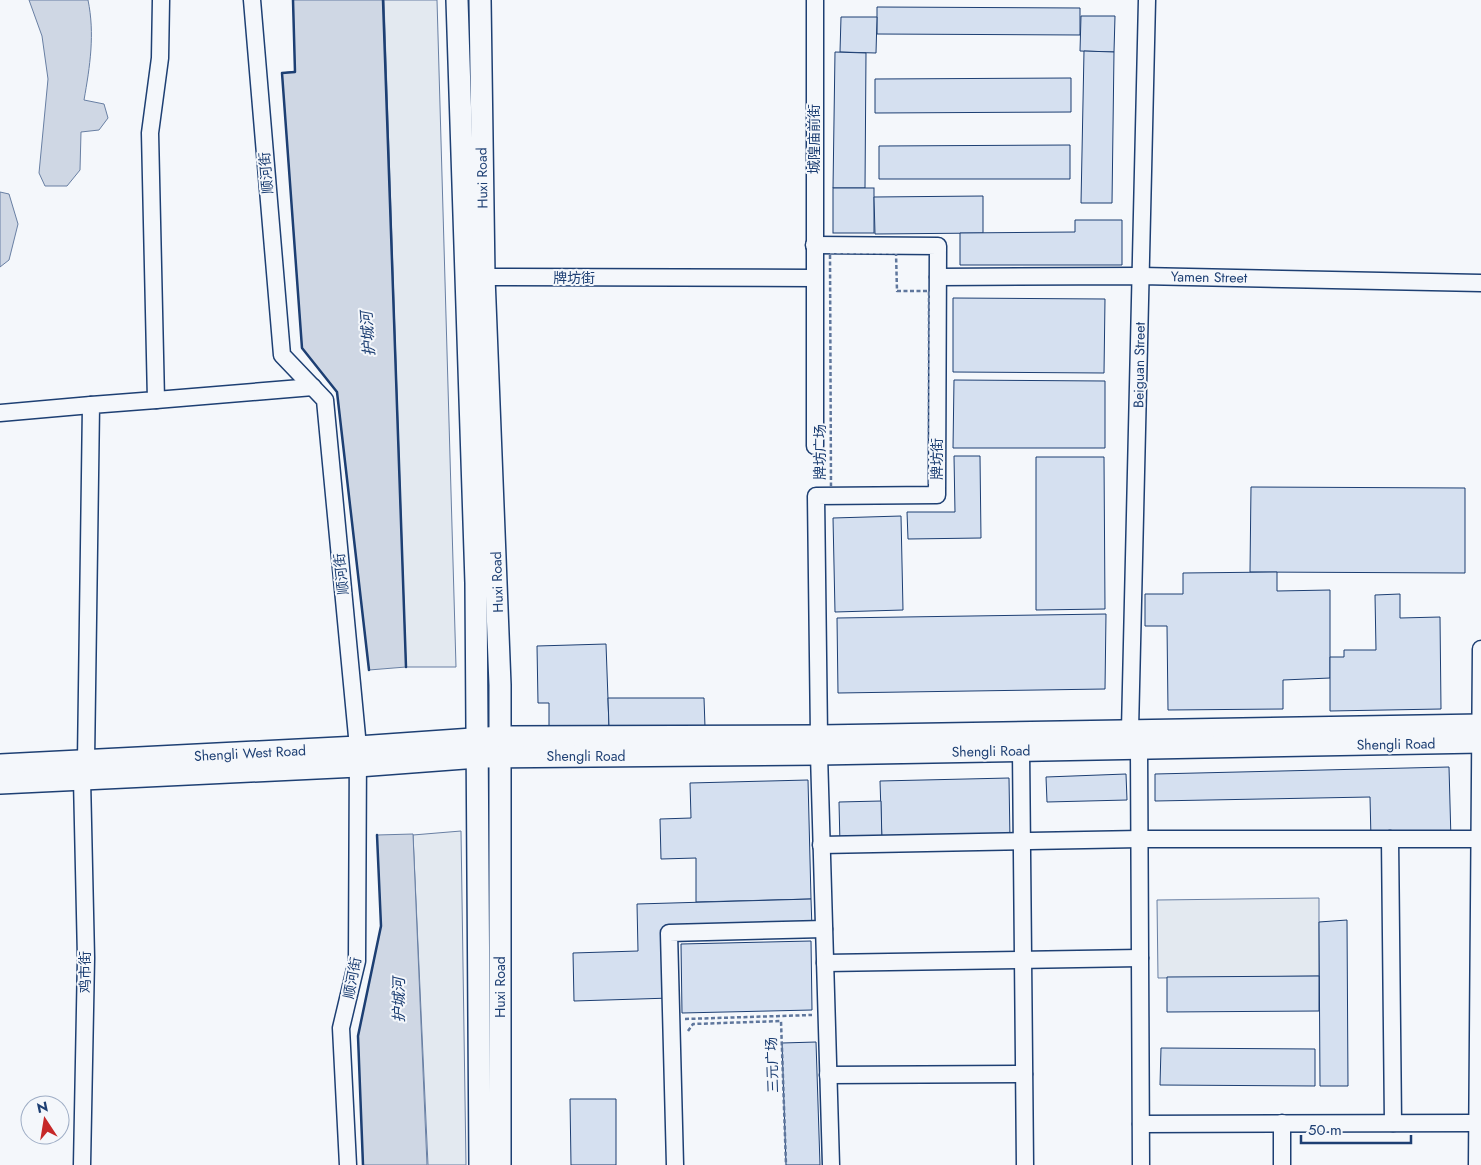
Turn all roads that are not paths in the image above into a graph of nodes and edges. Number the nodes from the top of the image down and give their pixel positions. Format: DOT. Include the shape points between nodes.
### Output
graph roads {
  1 [pos="161,0"];
  2 [pos="252,0"];
  3 [pos="457,0"];
  4 [pos="480,0"];
  5 [pos="815,0"];
  6 [pos="1147,0"];
  7 [pos="814,245"];
  8 [pos="1140,276"];
  9 [pos="484,277"];
  10 [pos="814,278"];
  11 [pos="1481,283"];
  12 [pos="934,284"];
  13 [pos="313,387"];
  14 [pos="156,400"];
  15 [pos="91,405"];
  16 [pos="0,413"];
  17 [pos="815,446"];
  18 [pos="1481,649"];
  19 [pos="1480,733"];
  20 [pos="1135,739"];
  21 [pos="819,745"];
  22 [pos="500,747"];
  23 [pos="478,748"];
  24 [pos="1021,750"];
  25 [pos="358,757"];
  26 [pos="0,765"];
  27 [pos="84,770"];
  28 [pos="0,783"];
  29 [pos="1480,800"];
  30 [pos="1140,839"];
  31 [pos="1390,839"];
  32 [pos="1479,839"];
  33 [pos="1022,842"];
  34 [pos="821,845"];
  35 [pos="824,929"];
  36 [pos="1140,958"];
  37 [pos="1023,960"];
  38 [pos="825,963"];
  39 [pos="1480,993"];
  40 [pos="828,1074"];
  41 [pos="1024,1074"];
  42 [pos="1478,1122"];
  43 [pos="1282,1123"];
  44 [pos="1392,1123"];
  45 [pos="1141,1124"];
  46 [pos="82,1165"];
  47 [pos="348,1165"];
  48 [pos="480,1165"];
  49 [pos="500,1165"];
  50 [pos="675,1165"];
  51 [pos="831,1165"];
  52 [pos="1025,1165"];
  53 [pos="1141,1165"];
  54 [pos="1282,1165"];
  55 [pos="1478,1165"];
  1 -- 14 [label="street" via="160,58 150,133"];
  2 -- 13 [label="street, 顺河街" via="282,356"];
  3 -- 23 [label="main road, Huxi Road" via="476,573"];
  4 -- 9 [label="main road, Huxi Road"];
  5 -- 7 [label="street, 城隍庙前街"];
  6 -- 8 [label="street, Beiguan Street"];
  7 -- 10 [label="street, 城隍庙前街"];
  7 -- 12 [label="street, 牌坊街" via="938,246"];
  8 -- 11 [label="street, Yamen Street"];
  8 -- 12 [label="street, Yamen Street"];
  8 -- 20 [label="street, Beiguan Street"];
  9 -- 10 [label="street, 牌坊街"];
  9 -- 22 [label="main road, Huxi Road" via="496,545"];
  10 -- 17 [label="street, 城隍庙前街"];
  12 -- 21 [label="street, 牌坊街" via="937,496 816,496"];
  13 -- 14 [label="street"];
  13 -- 25 [label="street, 顺河街" via="325,400"];
  14 -- 15 [label="street"];
  15 -- 16 [label="street"];
  15 -- 27 [label="street, 鸡市街"];
  18 -- 19 [label="street"];
  19 -- 20 [label="main road, Shengli Road"];
  19 -- 29 [label="street"];
  20 -- 21 [label="main road, Shengli Road"];
  20 -- 24 [label="main road, Shengli Road"];
  20 -- 30 [label="street, Beiguan Street"];
  21 -- 22 [label="main road, Shengli Road"];
  21 -- 24 [label="main road, Shengli Road"];
  21 -- 34 [label="street"];
  22 -- 23 [label="main road, Shengli West Road"];
  22 -- 49 [label="main road, Huxi Road"];
  23 -- 25 [label="main road, Shengli West Road"];
  23 -- 48 [label="main road, Huxi Road"];
  24 -- 33 [label="street"];
  25 -- 27 [label="main road, Shengli West Road"];
  25 -- 47 [label="street, 顺河街" via="357,961 341,1028"];
  26 -- 27 [label="main road, Shengli West Road"];
  27 -- 28 [label="main road, Shengli West Road"];
  27 -- 46 [label="street, 鸡市街" via="86,958"];
  29 -- 32 [label="street"];
  30 -- 31 [label="street"];
  30 -- 33 [label="street"];
  30 -- 36 [label="street, Beiguan Street"];
  31 -- 32 [label="street"];
  31 -- 44 [label="street"];
  32 -- 39 [label="street"];
  33 -- 34 [label="street"];
  33 -- 37 [label="street"];
  34 -- 35 [label="street"];
  35 -- 38 [label="street"];
  35 -- 50 [label="street" via="669,933"];
  36 -- 37 [label="street"];
  36 -- 45 [label="street, Beiguan Street"];
  37 -- 38 [label="street"];
  37 -- 41 [label="street"];
  38 -- 40 [label="street"];
  39 -- 42 [label="street"];
  40 -- 41 [label="street"];
  40 -- 51 [label="street"];
  41 -- 52 [label="street"];
  42 -- 44 [label="street"];
  42 -- 55 [label="street"];
  43 -- 44 [label="street"];
  43 -- 45 [label="street"];
  43 -- 54 [label="street"];
  45 -- 53 [label="street, Beiguan Street"];
}
